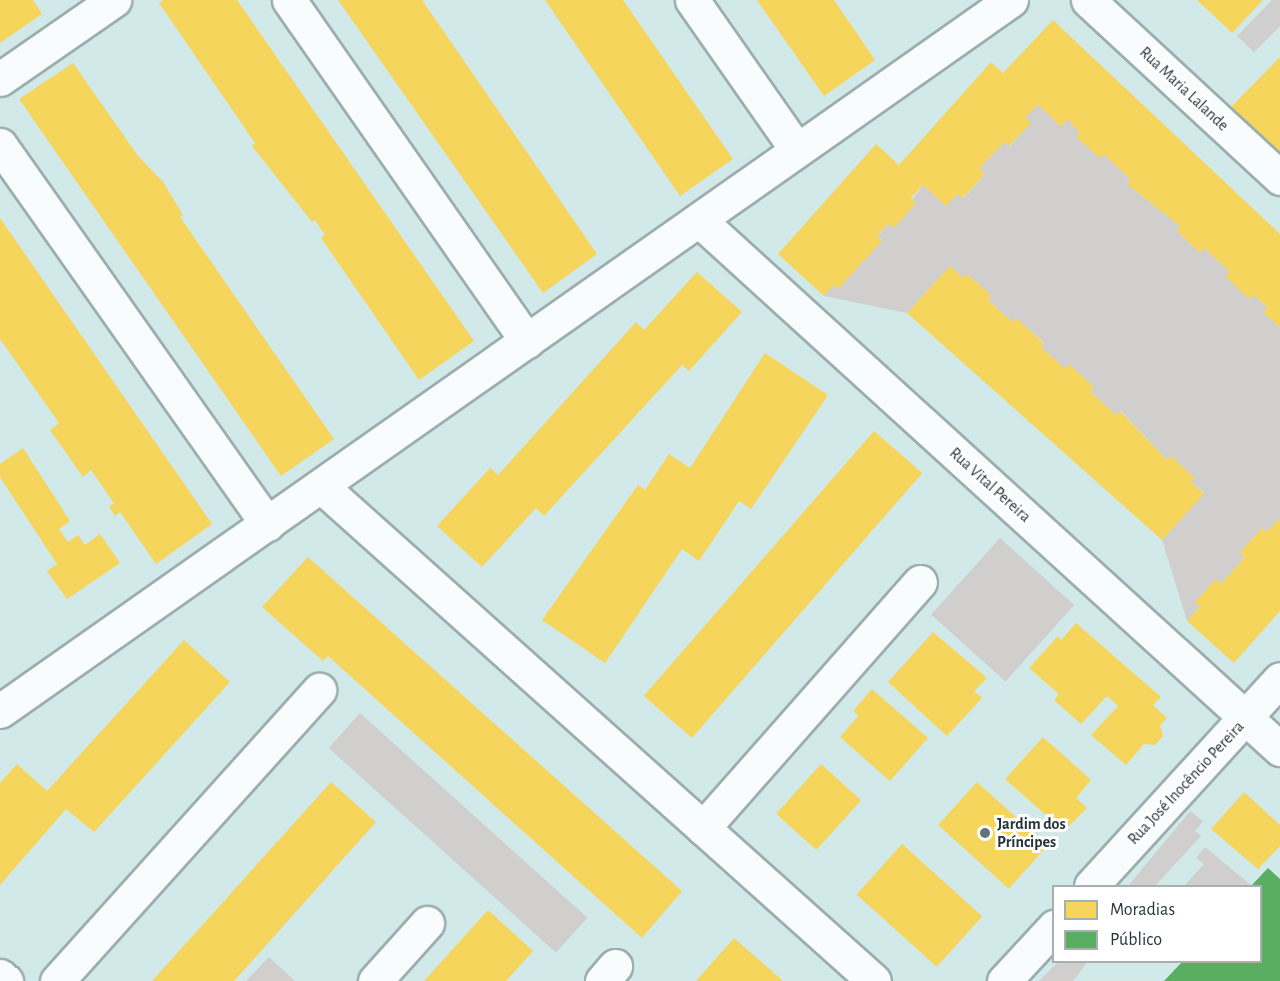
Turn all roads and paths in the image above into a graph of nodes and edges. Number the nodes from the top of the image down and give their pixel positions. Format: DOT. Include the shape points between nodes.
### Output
graph roads {
  1 [pos="114,0"];
  2 [pos="289,0"];
  3 [pos="692,0"];
  4 [pos="1088,0"];
  5 [pos="998,4"];
  6 [pos="0,79"];
  7 [pos="0,145"];
  8 [pos="797,150"];
  9 [pos="1280,178"];
  10 [pos="699,220"];
  11 [pos="527,341"];
  12 [pos="321,486"];
  13 [pos="267,524"];
  14 [pos="920,582"];
  15 [pos="1280,679"];
  16 [pos="319,690"];
  17 [pos="0,711"];
  18 [pos="1245,718"];
  19 [pos="1280,749"];
  20 [pos="703,828"];
  21 [pos="1091,885"];
  22 [pos="428,924"];
  23 [pos="1052,928"];
  24 [pos="0,976"];
  25 [pos="6,981"];
  26 [pos="57,981"];
  27 [pos="375,981"];
  28 [pos="874,981"];
  29 [pos="1004,981"];
  1 -- 6 [label="street"];
  2 -- 11 [label="street"];
  3 -- 8 [label="street"];
  4 -- 9 [label="street, Rua Maria Lalande"];
  5 -- 8 [label="street"];
  7 -- 13 [label="street"];
  8 -- 10 [label="street"];
  10 -- 11 [label="street"];
  10 -- 18 [label="street, Rua Vital Pereira"];
  11 -- 12 [label="street"];
  12 -- 13 [label="street"];
  12 -- 20 [label="street"];
  13 -- 17 [label="street"];
  14 -- 20 [label="street"];
  15 -- 18 [label="street, Rua José Inocêncio Pereira"];
  16 -- 26 [label="street"];
  18 -- 19 [label="street, Rua Vital Pereira"];
  18 -- 21 [label="street, Rua José Inocêncio Pereira"];
  20 -- 28 [label="street"];
  22 -- 27 [label="street"];
  23 -- 29 [label="street"];
  24 -- 25 [label="street"];
}
